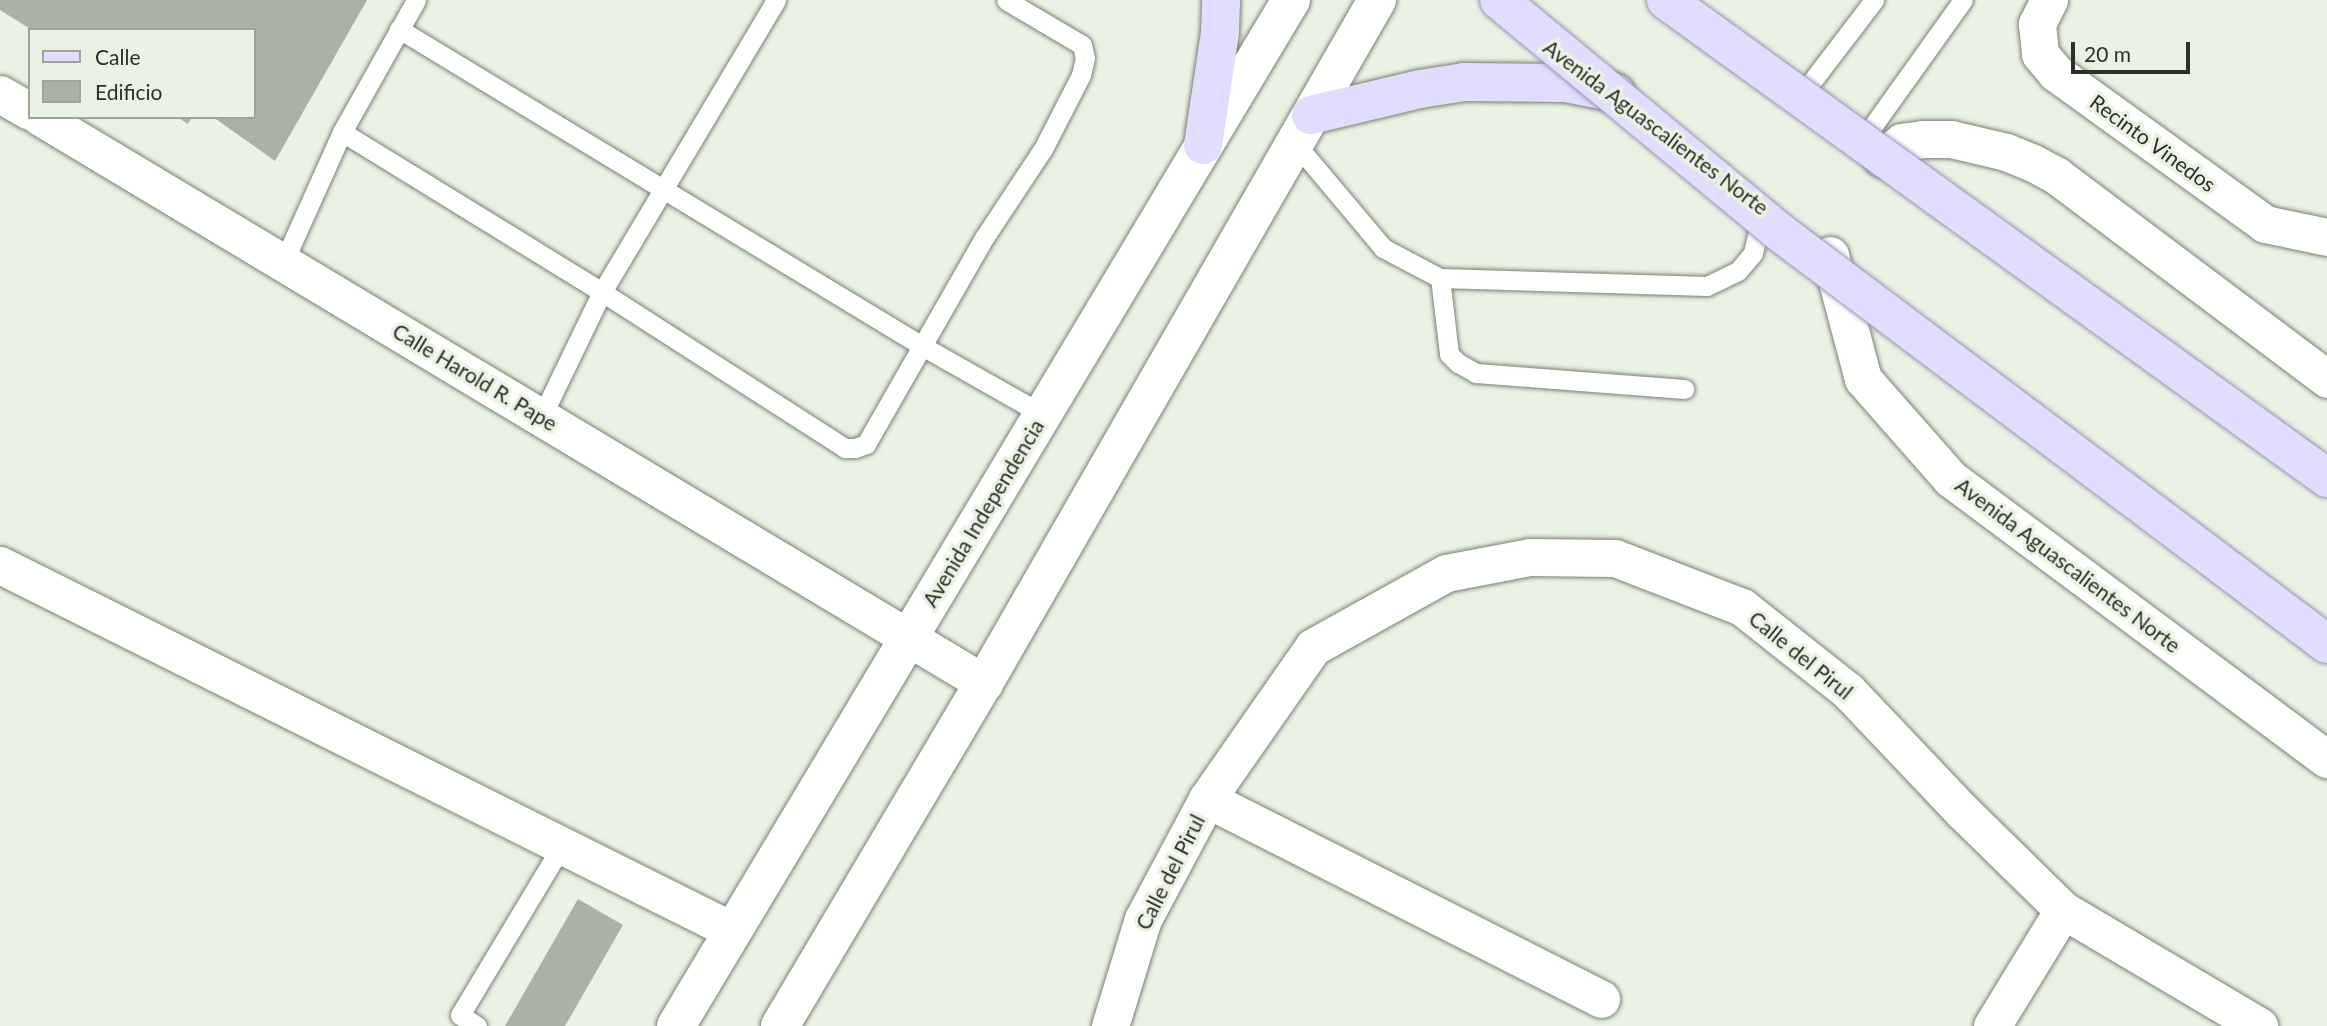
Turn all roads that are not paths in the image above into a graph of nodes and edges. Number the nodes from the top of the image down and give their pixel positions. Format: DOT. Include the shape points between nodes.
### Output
graph roads {
  1 [pos="416,0"];
  2 [pos="776,0"];
  3 [pos="1006,0"];
  4 [pos="1221,0"];
  5 [pos="1291,0"];
  6 [pos="1377,0"];
  7 [pos="1482,0"];
  8 [pos="1499,0"];
  9 [pos="1874,0"];
  10 [pos="1963,0"];
  11 [pos="2049,0"];
  12 [pos="1676,5"];
  13 [pos="399,29"];
  14 [pos="1616,93"];
  15 [pos="1803,93"];
  16 [pos="0,94"];
  17 [pos="28,110"];
  18 [pos="43,119"];
  19 [pos="1303,129"];
  20 [pos="342,132"];
  21 [pos="1203,145"];
  22 [pos="1872,150"];
  23 [pos="665,190"];
  24 [pos="1764,206"];
  25 [pos="2327,237"];
  26 [pos="1830,254"];
  27 [pos="284,261"];
  28 [pos="1440,278"];
  29 [pos="602,292"];
  30 [pos="922,346"];
  31 [pos="2327,379"];
  32 [pos="1684,389"];
  33 [pos="1042,414"];
  34 [pos="541,418"];
  35 [pos="2277,460"];
  36 [pos="2327,460"];
  37 [pos="2327,478"];
  38 [pos="2327,496"];
  39 [pos="0,565"];
  40 [pos="2327,623"];
  41 [pos="909,638"];
  42 [pos="2327,644"];
  43 [pos="984,683"];
  44 [pos="2327,759"];
  45 [pos="1207,799"];
  46 [pos="562,845"];
  47 [pos="2063,910"];
  48 [pos="733,931"];
  49 [pos="1601,999"];
  50 [pos="477,1026"];
  51 [pos="676,1026"];
  52 [pos="780,1026"];
  53 [pos="1110,1026"];
  54 [pos="1992,1026"];
  55 [pos="2259,1026"];
  1 -- 13 [label="lane"];
  2 -- 23 [label="lane"];
  3 -- 30 [label="lane" via="1082,45 1081,75 1043,149 984,238"];
  4 -- 21 [label="main road"];
  5 -- 21 [label="main road, Avenida Independencia"];
  6 -- 19 [label="main road"];
  7 -- 14 [label="main road, Avenida Aguascalientes Norte"];
  8 -- 42 [label="main road, bridge" via="1779,231"];
  9 -- 15 [label="lane"];
  10 -- 22 [label="lane"];
  11 -- 25 [label="street, Recinto Vinedos" via="2037,24 2040,54 2056,72 2264,224"];
  12 -- 15 [label="main road"];
  12 -- 37 [label="main road, bridge"];
  13 -- 20 [label="lane"];
  13 -- 23 [label="lane"];
  14 -- 19 [label="main road" via="1566,83 1464,82 1420,89"];
  14 -- 24 [label="main road, Avenida Aguascalientes Norte"];
  15 -- 22 [label="main road"];
  16 -- 17 [label="street"];
  18 -- 27 [label="street, Calle Harold R. Pape"];
  19 -- 28 [label="lane" via="1383,248"];
  19 -- 43 [label="main road"];
  20 -- 27 [label="lane"];
  20 -- 29 [label="lane"];
  21 -- 33 [label="main road, Avenida Independencia"];
  22 -- 31 [label="street" via="1942,139 1980,144 2033,163 2057,176"];
  22 -- 35 [label="main road"];
  23 -- 29 [label="lane"];
  23 -- 30 [label="lane"];
  24 -- 26 [label="main road, Avenida Aguascalientes Norte"];
  24 -- 28 [label="lane" via="1753,253 1738,271 1707,286"];
  26 -- 40 [label="main road, Avenida Aguascalientes Norte"];
  26 -- 44 [label="street, Avenida Aguascalientes Norte" via="1863,379 1951,480"];
  27 -- 34 [label="street, Calle Harold R. Pape"];
  28 -- 32 [label="lane" via="1449,354 1476,373"];
  29 -- 30 [label="lane" via="845,447 866,444"];
  29 -- 34 [label="lane"];
  30 -- 33 [label="lane"];
  33 -- 41 [label="main road, Avenida Independencia"];
  34 -- 41 [label="street, Calle Harold R. Pape"];
  35 -- 36 [label="main road"];
  35 -- 38 [label="main road"];
  39 -- 46 [label="street"];
  41 -- 43 [label="street, Calle Harold R. Pape"];
  41 -- 48 [label="main road, Avenida Independencia"];
  43 -- 52 [label="main road"];
  45 -- 47 [label="street, Calle del Pirul" via="1313,647 1446,573 1530,557 1615,558 1742,607 1848,691"];
  45 -- 49 [label="street, Calle del Pirul"];
  45 -- 53 [label="street, Calle del Pirul" via="1143,919"];
  46 -- 48 [label="street"];
  46 -- 50 [label="lane" via="460,1015"];
  47 -- 54 [label="street"];
  47 -- 55 [label="street, Calle del Pirul"];
  48 -- 51 [label="main road, Avenida Independencia"];
}
